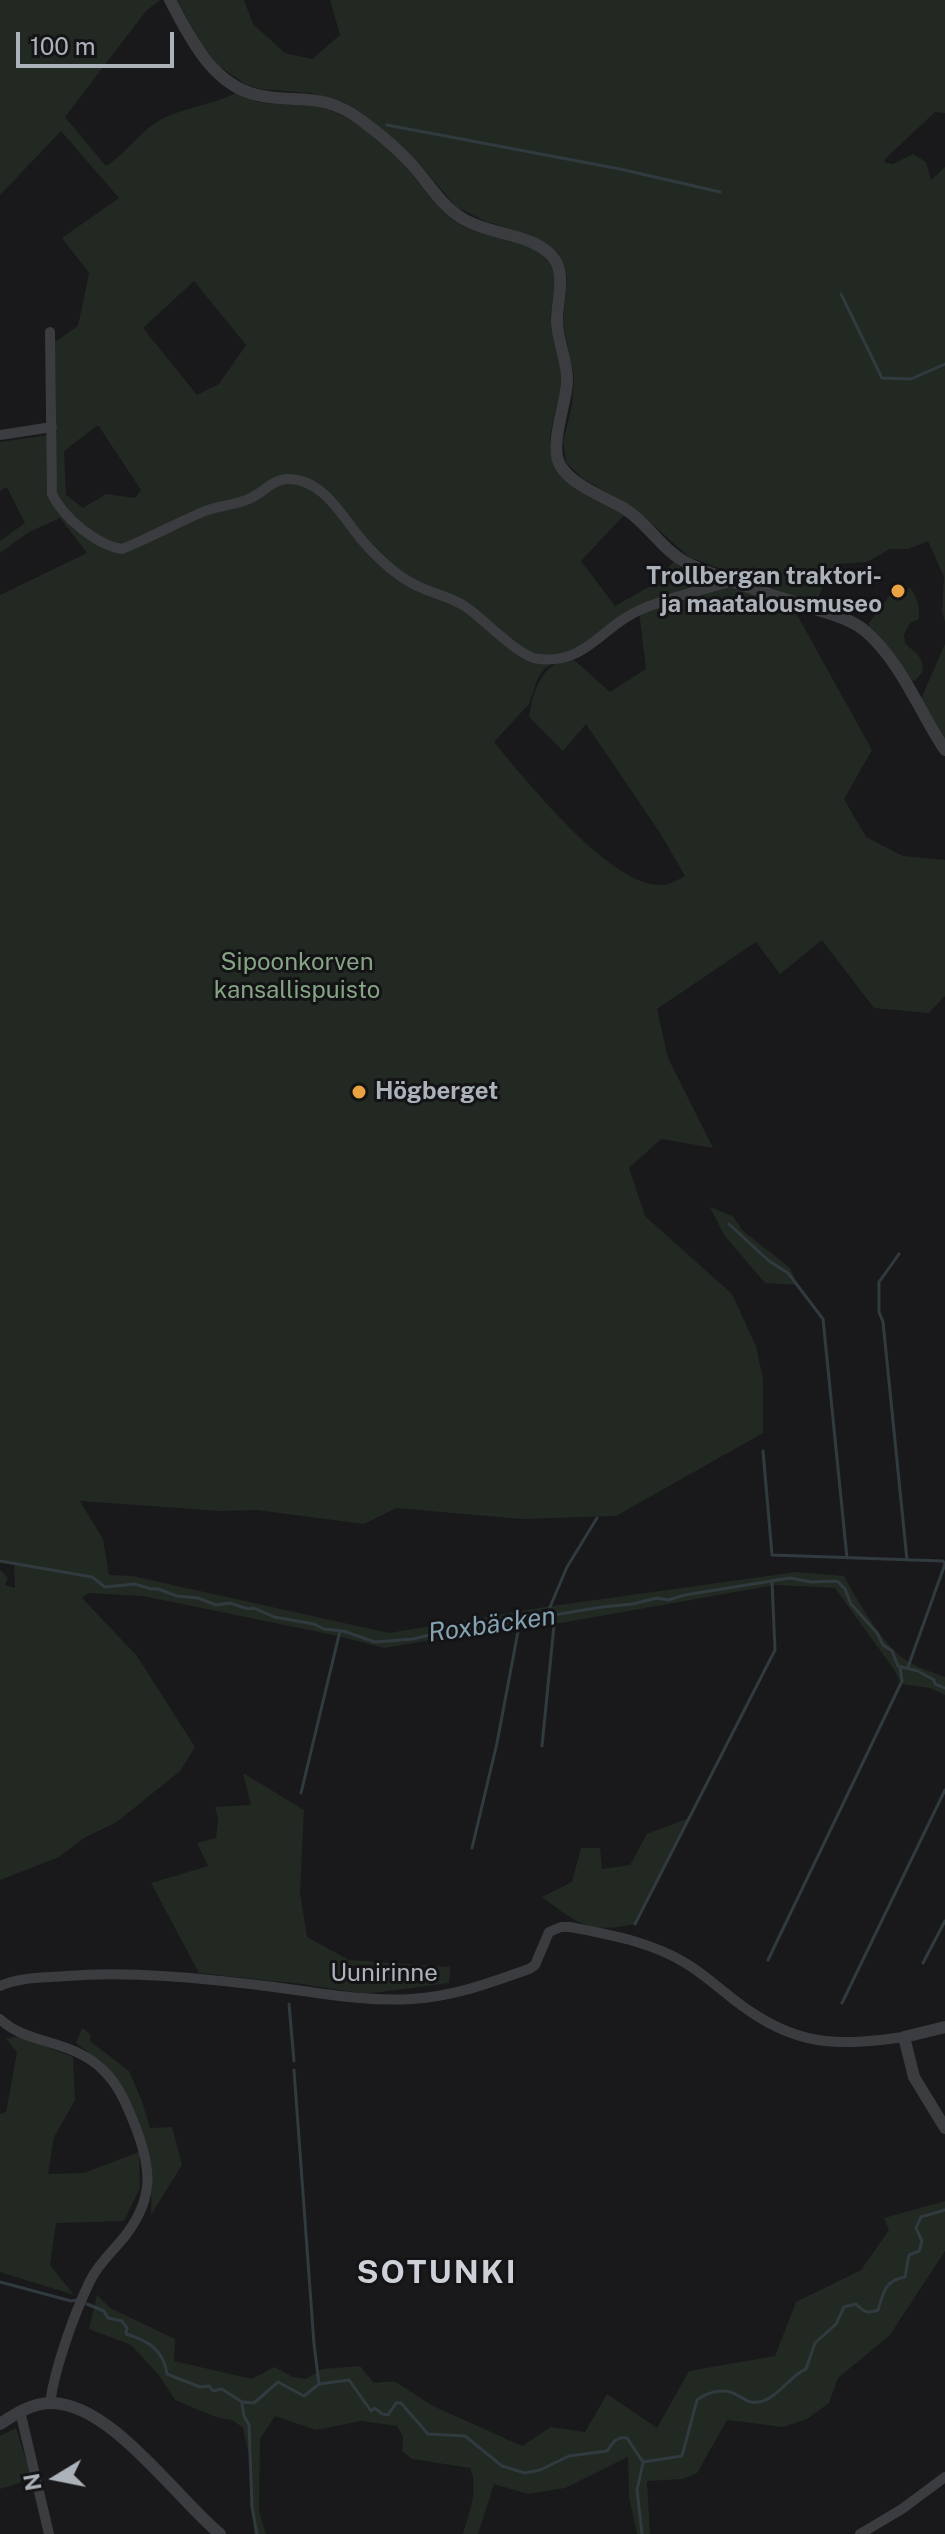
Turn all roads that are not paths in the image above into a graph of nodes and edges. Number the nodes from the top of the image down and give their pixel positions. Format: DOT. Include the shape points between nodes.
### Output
graph roads {
  1 [pos="170,0"];
  2 [pos="50,332"];
  3 [pos="52,427"];
  4 [pos="0,435"];
  5 [pos="733,581"];
  6 [pos="945,750"];
  7 [pos="0,1986"];
  8 [pos="0,2019"];
  9 [pos="945,2027"];
  10 [pos="904,2037"];
  11 [pos="945,2128"];
  12 [pos="50,2403"];
  13 [pos="20,2411"];
  14 [pos="0,2424"];
  15 [pos="945,2477"];
  16 [pos="49,2534"];
  17 [pos="220,2534"];
  18 [pos="860,2534"];
  1 -- 5 [label="street" via="205,59 242,90 339,107 414,166 452,212 529,240 553,257 560,278 557,323 568,376 556,442 561,465 578,483 629,512 686,563"];
  2 -- 3 [label="street"];
  3 -- 4 [label="street"];
  3 -- 5 [label="street" via="52,494 64,512 110,547 122,549 205,511 253,497 275,482 302,481 324,493 393,571 457,601 518,651 540,660 583,652 639,610"];
  5 -- 6 [label="street" via="863,629 891,659"];
  7 -- 10 [label="street, Uunirinne" via="116,1974 351,1997 431,1997 466,1992 529,1969 549,1932 570,1927 662,1951 751,2013 809,2039 842,2044"];
  8 -- 12 [label="street" via="22,2033 84,2055 103,2070 129,2109 148,2169 149,2186 139,2212 91,2280"];
  9 -- 10 [label="street"];
  10 -- 11 [label="street" via="914,2077"];
  12 -- 13 [label="street"];
  12 -- 17 [label="street" via="78,2409 109,2428"];
  13 -- 14 [label="street"];
  13 -- 16 [label="street"];
  15 -- 18 [label="street"];
}
